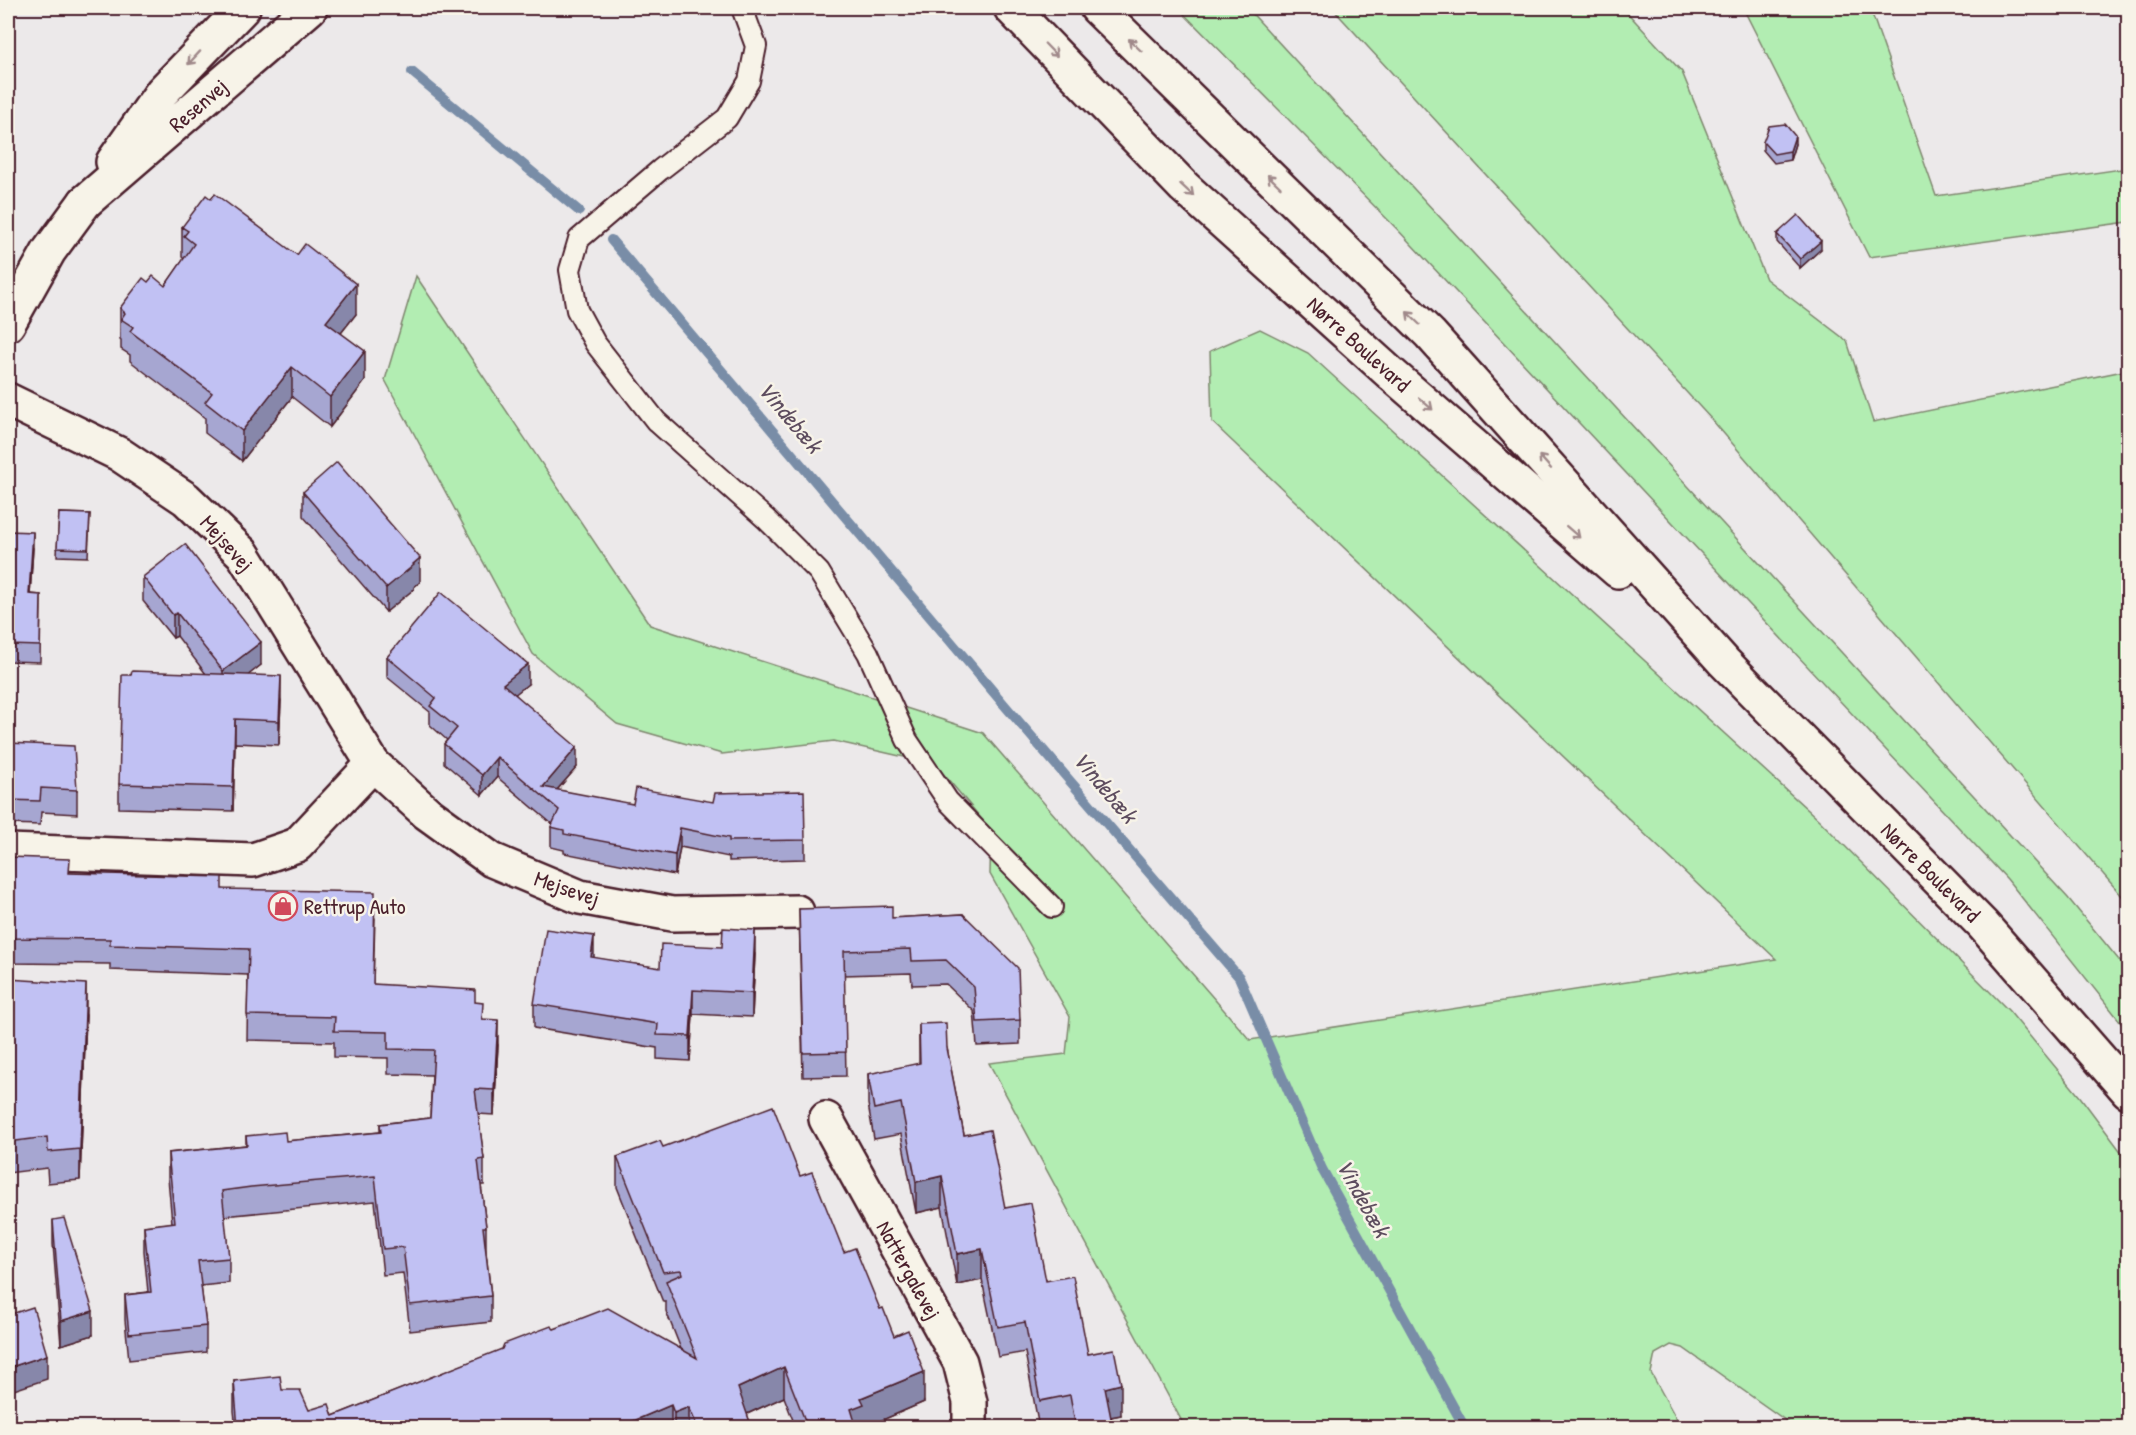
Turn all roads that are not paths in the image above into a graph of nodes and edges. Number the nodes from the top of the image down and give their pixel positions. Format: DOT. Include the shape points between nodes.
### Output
graph roads {
  1 [pos="243,8"];
  2 [pos="310,8"];
  3 [pos="742,8"];
  4 [pos="1011,8"];
  5 [pos="1097,8"];
  6 [pos="85,202"];
  7 [pos="8,324"];
  8 [pos="8,400"];
  9 [pos="1724,662"];
  10 [pos="373,764"];
  11 [pos="8,851"];
  12 [pos="1052,907"];
  13 [pos="797,912"];
  14 [pos="2128,1091"];
  15 [pos="826,1119"];
  16 [pos="970,1428"];
  1 -- 6 [label="street, Resenvej, one-way" via="162,92"];
  2 -- 6 [label="street, Resenvej"];
  3 -- 12 [label="lane" via="756,46 749,81 727,118 579,239 570,270 578,310 595,343 656,421 819,572 868,653 908,740 948,801"];
  4 -- 9 [label="street, Nørre Boulevard, one-way" via="1184,187 1389,372"];
  9 -- 5 [label="street, Nørre Boulevard, one-way" via="1430,334"];
  6 -- 7 [label="street, Resenvej" via="49,251"];
  8 -- 10 [label="street, Mejsevej" via="119,454 186,499 243,554"];
  9 -- 14 [label="street, Nørre Boulevard" via="1983,925"];
  10 -- 11 [label="street" via="297,845 253,861"];
  10 -- 13 [label="street, Mejsevej" via="427,813 492,861 580,897 672,914"];
  15 -- 16 [label="street, Nattergalevej" via="960,1362 970,1402"];
}
